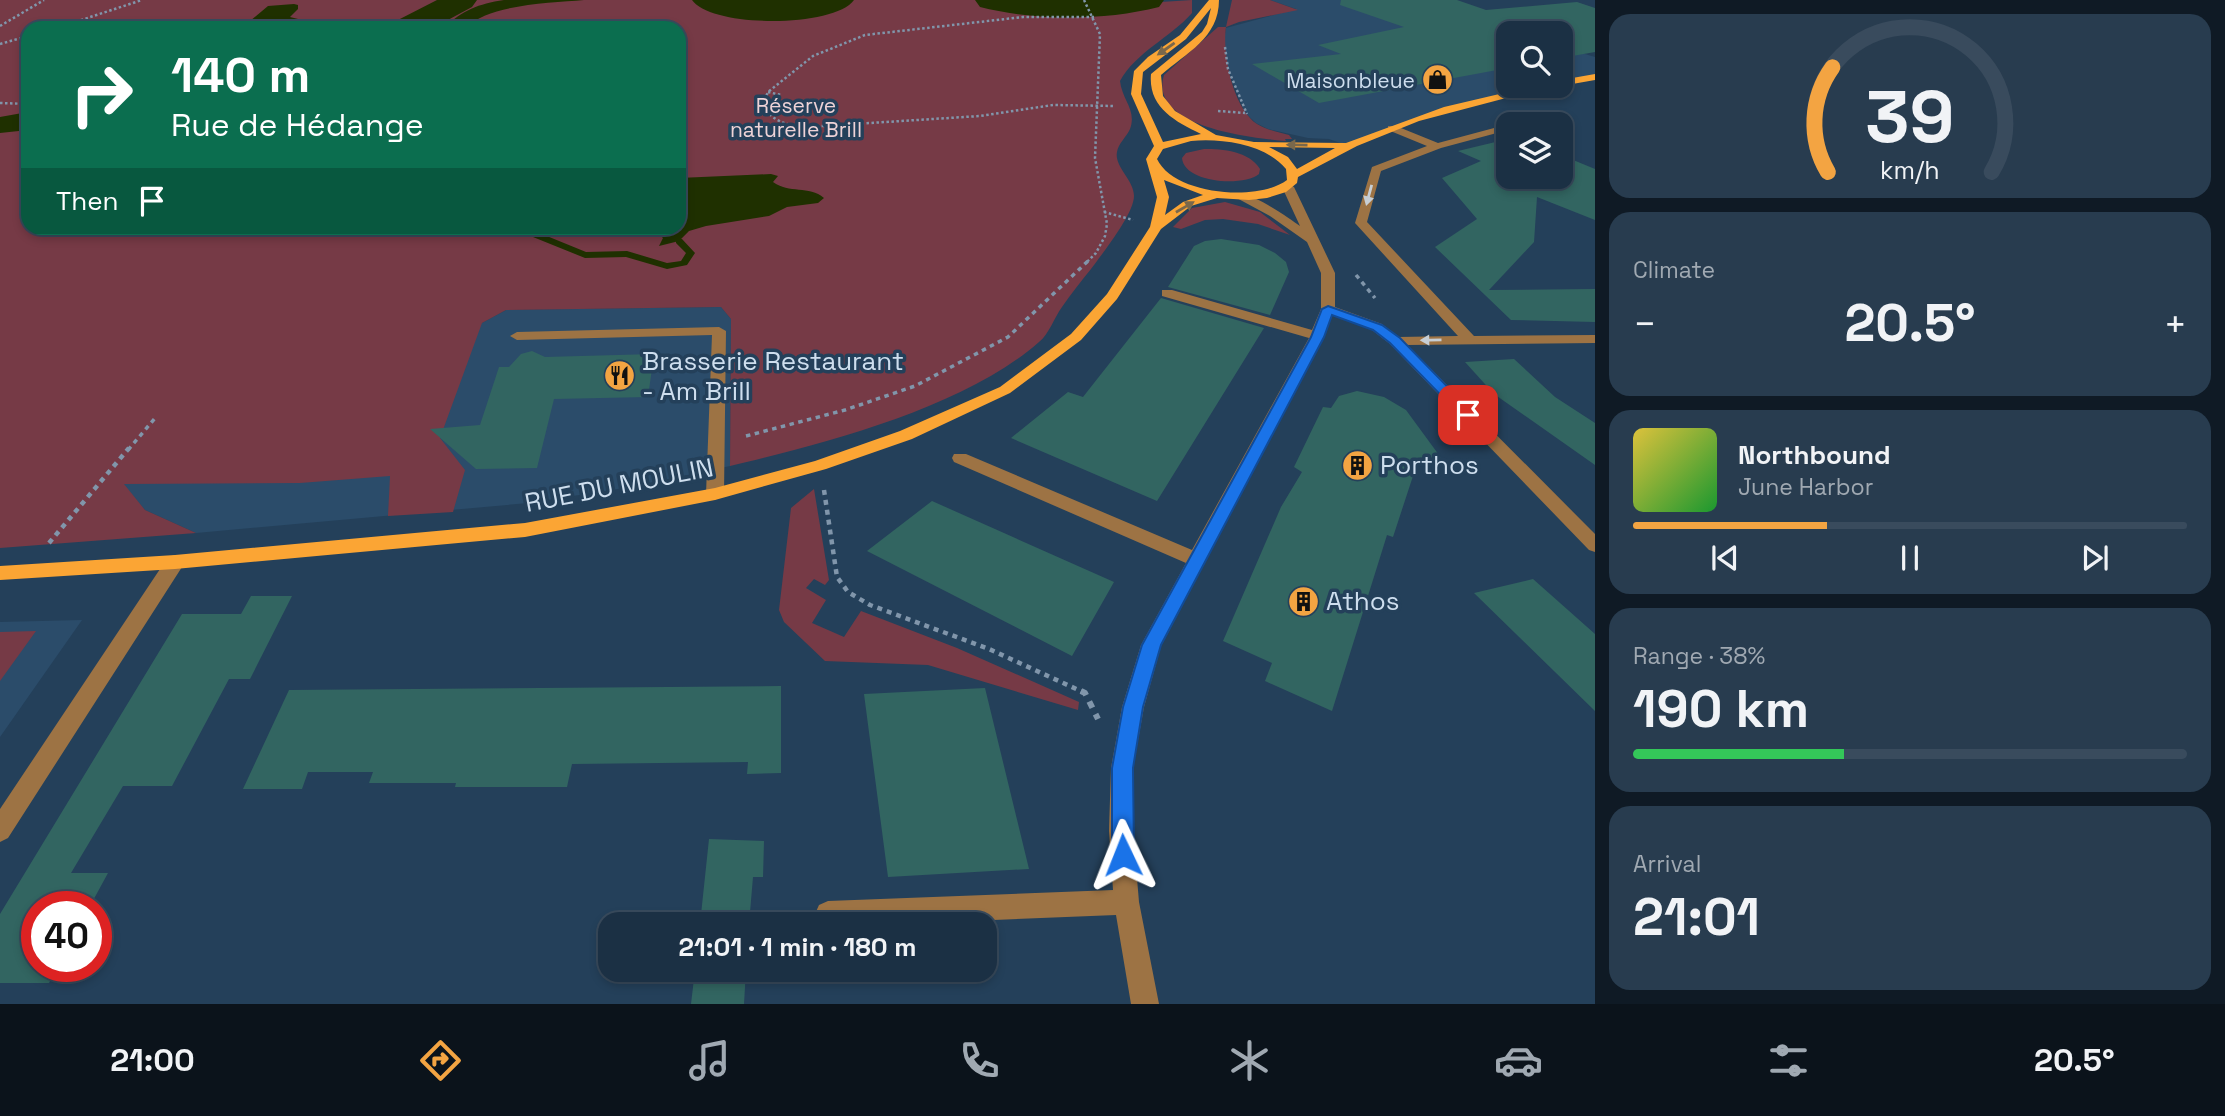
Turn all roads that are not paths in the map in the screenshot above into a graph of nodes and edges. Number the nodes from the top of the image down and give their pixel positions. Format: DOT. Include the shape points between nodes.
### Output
graph roads {
  1 [pos="1214,0"];
  2 [pos="1595,77"];
  3 [pos="1573,81"];
  4 [pos="1496,96"];
  5 [pos="1392,128"];
  6 [pos="1496,130"];
  7 [pos="1217,138"];
  8 [pos="1248,144"];
  9 [pos="1159,145"];
  10 [pos="1346,145"];
  11 [pos="1437,146"];
  12 [pos="1156,168"];
  13 [pos="1291,181"];
  14 [pos="1216,194"];
  15 [pos="1239,196"];
  16 [pos="1157,227"];
  17 [pos="1311,239"];
  18 [pos="1167,293"];
  19 [pos="1328,309"];
  20 [pos="517,336"];
  21 [pos="1317,337"];
  22 [pos="1595,339"];
  23 [pos="1470,340"];
  24 [pos="1395,341"];
  25 [pos="960,458"];
  26 [pos="715,494"];
  27 [pos="1595,545"];
  28 [pos="1197,560"];
  29 [pos="175,562"];
  30 [pos="0,573"];
  31 [pos="0,830"];
  32 [pos="1126,902"];
  33 [pos="878,912"];
  34 [pos="1145,1004"];
  1 -- 7 [label="main road" via="1213,27 1156,74 1154,84 1164,108"];
  1 -- 9 [label="main road, one-way" via="1183,37 1139,71 1136,94"];
  2 -- 3 [label="main road"];
  4 -- 5 [label="main road"];
  5 -- 10 [label="main road"];
  5 -- 11 [label="street"];
  6 -- 11 [label="street"];
  7 -- 8 [label="main road"];
  7 -- 9 [label="main road" via="1183,138"];
  10 -- 8 [label="main road, one-way"];
  8 -- 13 [label="main road" via="1290,166"];
  9 -- 12 [label="main road" via="1152,159"];
  10 -- 13 [label="main road"];
  11 -- 23 [label="street, one-way" via="1376,169 1362,223"];
  12 -- 14 [label="main road" via="1179,183"];
  12 -- 16 [label="main road" via="1163,197"];
  13 -- 15 [label="main road" via="1268,194"];
  13 -- 17 [label="street"];
  14 -- 15 [label="main road"];
  16 -- 14 [label="main road, one-way" via="1187,204"];
  15 -- 17 [label="street"];
  16 -- 26 [label="main road, RUE DU MOULIN" via="1112,296 1076,337 1005,390 906,435"];
  17 -- 19 [label="street" via="1328,273"];
  18 -- 21 [label="street"];
  19 -- 21 [label="street"];
  19 -- 24 [label="street" via="1377,327"];
  20 -- 26 [label="street" via="719,331"];
  21 -- 28 [label="street"];
  22 -- 23 [label="street"];
  23 -- 24 [label="street, one-way"];
  24 -- 27 [label="street"];
  25 -- 28 [label="street"];
  26 -- 29 [label="main road, RUE DU MOULIN" via="525,530"];
  28 -- 32 [label="street" via="1152,645 1133,707 1122,768"];
  29 -- 30 [label="main road, RUE DU MOULIN"];
  29 -- 31 [label="street"];
  32 -- 33 [label="street"];
  32 -- 34 [label="street"];
}
